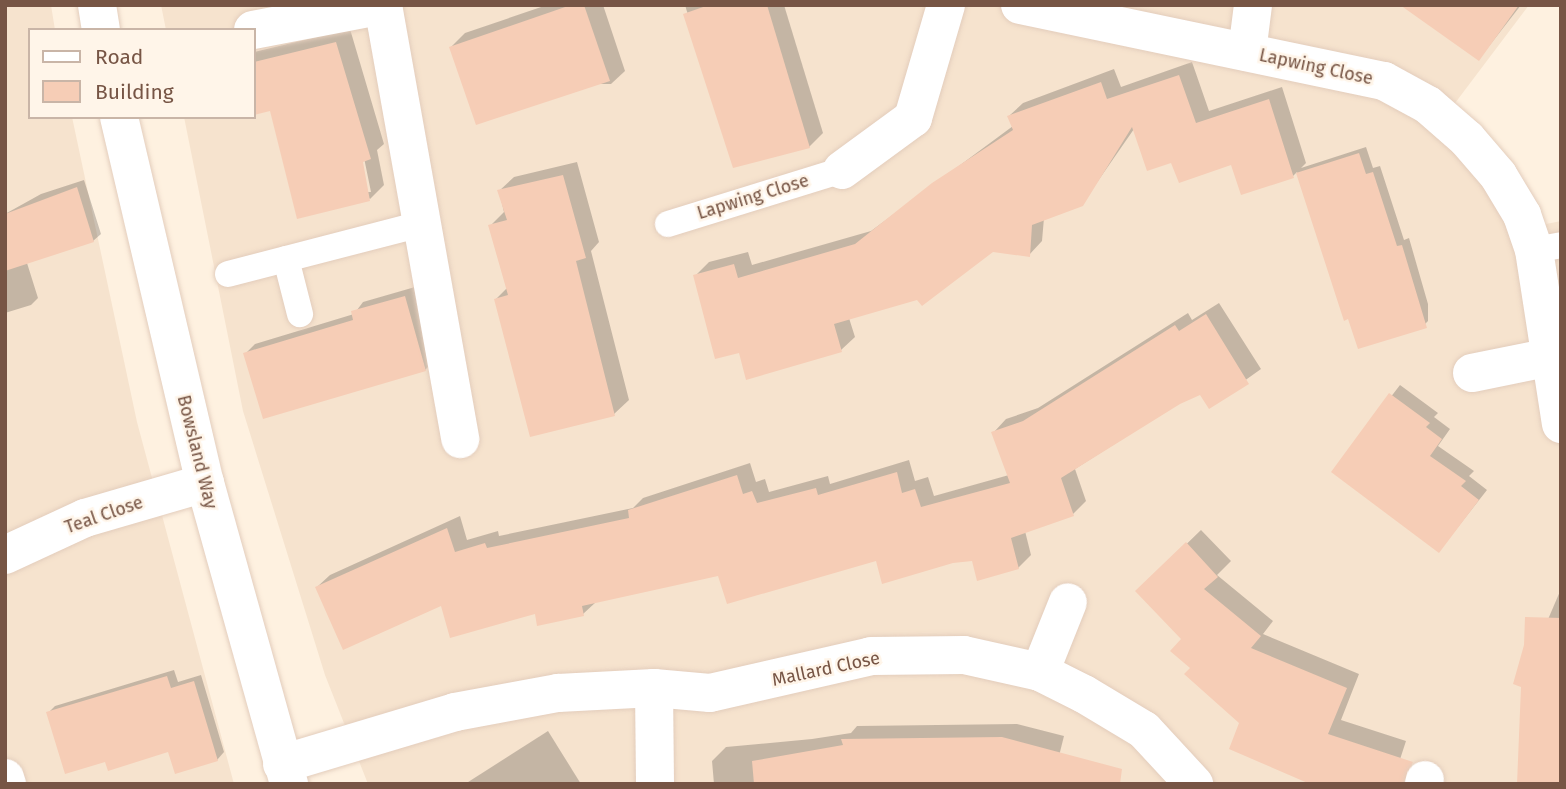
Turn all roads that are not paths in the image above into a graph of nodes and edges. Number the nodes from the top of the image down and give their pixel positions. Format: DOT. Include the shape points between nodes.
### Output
graph roads {
  1 [pos="97,5"];
  2 [pos="384,5"];
  3 [pos="946,5"];
  4 [pos="1020,5"];
  5 [pos="1253,5"];
  6 [pos="101,28"];
  7 [pos="256,29"];
  8 [pos="1247,52"];
  9 [pos="119,119"];
  10 [pos="842,170"];
  11 [pos="422,224"];
  12 [pos="668,224"];
  13 [pos="1547,247"];
  14 [pos="286,259"];
  15 [pos="228,274"];
  16 [pos="300,314"];
  17 [pos="1550,357"];
  18 [pos="1472,373"];
  19 [pos="1561,424"];
  20 [pos="460,439"];
  21 [pos="205,483"];
  22 [pos="5,555"];
  23 [pos="1068,602"];
  24 [pos="1040,672"];
  25 [pos="654,688"];
  26 [pos="285,774"];
  27 [pos="5,778"];
  28 [pos="7,784"];
  29 [pos="655,784"];
  30 [pos="1194,784"];
  1 -- 6 [label="street"];
  2 -- 7 [label="street"];
  2 -- 11 [label="street"];
  3 -- 10 [label="street, Lapwing Close" via="913,118"];
  4 -- 8 [label="street, Lapwing Close"];
  5 -- 8 [label="street"];
  8 -- 13 [label="street, Lapwing Close" via="1384,81 1428,105 1467,139 1498,175"];
  9 -- 21 [label="street, Bowsland Way"];
  10 -- 12 [label="lane, Lapwing Close"];
  11 -- 14 [label="lane"];
  11 -- 20 [label="street"];
  13 -- 17 [label="street, Lapwing Close"];
  14 -- 15 [label="lane"];
  14 -- 16 [label="lane"];
  17 -- 18 [label="street"];
  17 -- 19 [label="street, Lapwing Close"];
  21 -- 22 [label="street, Teal Close" via="85,518"];
  21 -- 26 [label="street, Bowsland Way"];
  23 -- 24 [label="street"];
  24 -- 25 [label="street, Mallard Close" via="964,655 871,656 710,693"];
  24 -- 30 [label="street, Mallard Close" via="1144,730"];
  25 -- 26 [label="street, Mallard Close" via="558,693 455,712"];
  25 -- 29 [label="street"];
  27 -- 28 [label="street"];
}
